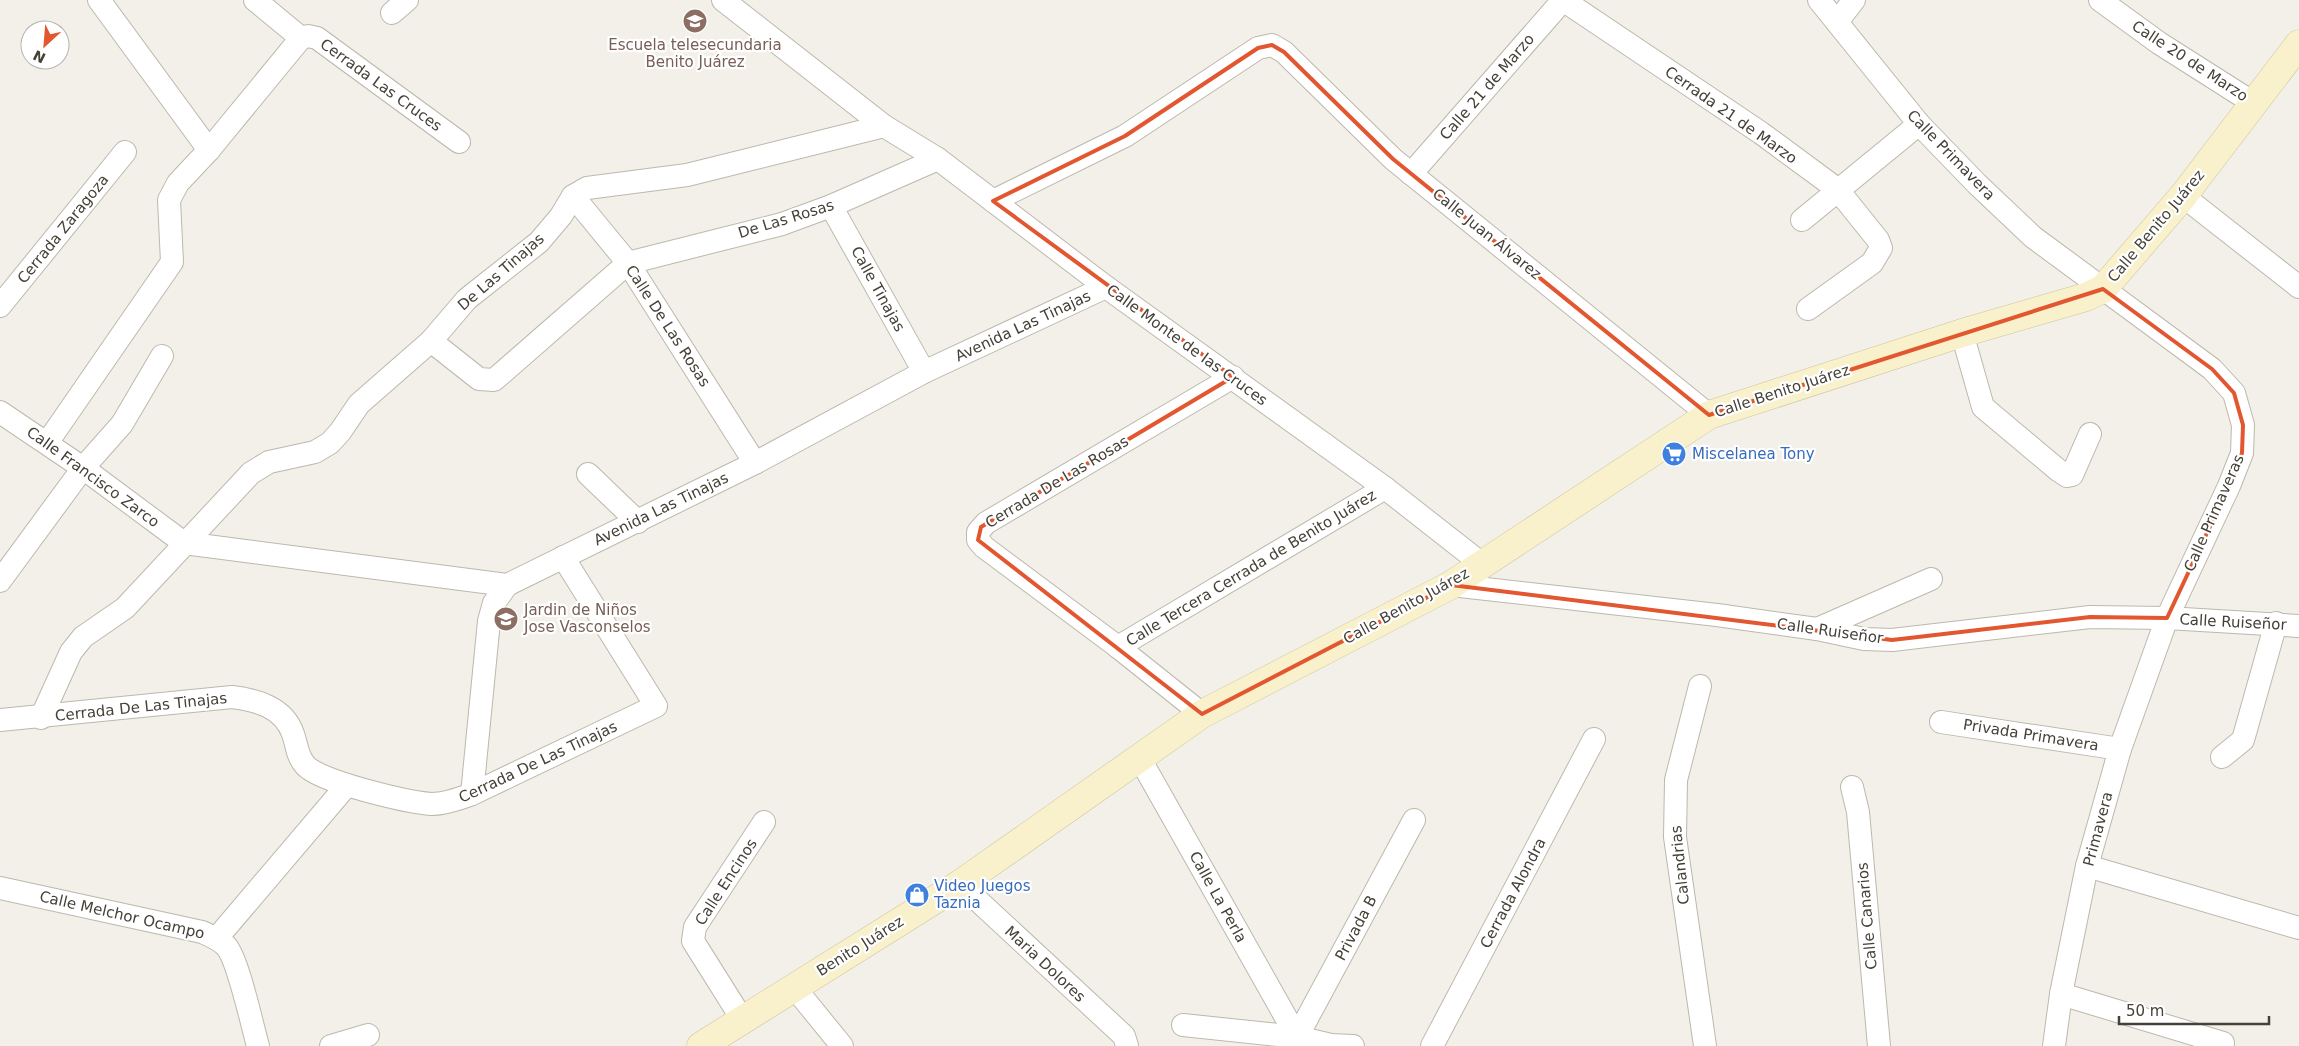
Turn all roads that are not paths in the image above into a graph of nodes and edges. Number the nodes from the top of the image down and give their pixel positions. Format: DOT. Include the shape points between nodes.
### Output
graph roads {
  1 [pos="99,0"];
  2 [pos="255,0"];
  3 [pos="723,0"];
  4 [pos="1563,0"];
  5 [pos="1819,0"];
  6 [pos="1854,0"];
  7 [pos="2100,0"];
  8 [pos="1837,22"];
  9 [pos="301,38"];
  10 [pos="2299,44"];
  11 [pos="2255,104"];
  12 [pos="1919,124"];
  13 [pos="884,126"];
  14 [pos="459,142"];
  15 [pos="209,150"];
  16 [pos="125,152"];
  17 [pos="938,159"];
  18 [pos="1411,174"];
  19 [pos="1837,189"];
  20 [pos="573,196"];
  21 [pos="2183,196"];
  22 [pos="993,201"];
  23 [pos="831,206"];
  24 [pos="1802,220"];
  25 [pos="628,263"];
  26 [pos="1106,287"];
  27 [pos="2299,287"];
  28 [pos="2103,290"];
  29 [pos="0,306"];
  30 [pos="1808,309"];
  31 [pos="1962,333"];
  32 [pos="431,341"];
  33 [pos="162,356"];
  34 [pos="924,372"];
  35 [pos="1233,377"];
  36 [pos="0,412"];
  37 [pos="1709,415"];
  38 [pos="2090,434"];
  39 [pos="47,442"];
  40 [pos="755,462"];
  41 [pos="83,468"];
  42 [pos="588,474"];
  43 [pos="1385,488"];
  44 [pos="638,522"];
  45 [pos="184,543"];
  46 [pos="563,557"];
  47 [pos="1482,564"];
  48 [pos="1931,579"];
  49 [pos="0,580"];
  50 [pos="507,585"];
  51 [pos="1451,585"];
  52 [pos="2167,618"];
  53 [pos="2276,623"];
  54 [pos="2299,626"];
  55 [pos="1817,629"];
  56 [pos="1118,647"];
  57 [pos="1700,686"];
  58 [pos="1202,714"];
  59 [pos="41,718"];
  60 [pos="0,720"];
  61 [pos="1941,722"];
  62 [pos="1594,739"];
  63 [pos="2120,749"];
  64 [pos="1139,757"];
  65 [pos="2222,757"];
  66 [pos="347,785"];
  67 [pos="1852,787"];
  68 [pos="472,794"];
  69 [pos="1414,820"];
  70 [pos="764,822"];
  71 [pos="2087,866"];
  72 [pos="960,884"];
  73 [pos="0,888"];
  74 [pos="2299,928"];
  75 [pos="218,938"];
  76 [pos="794,987"];
  77 [pos="2061,994"];
  78 [pos="742,1019"];
  79 [pos="1182,1025"];
  80 [pos="368,1035"];
  81 [pos="1297,1037"];
  82 [pos="2223,1043"];
  83 [pos="258,1046"];
  84 [pos="331,1046"];
  85 [pos="701,1046"];
  86 [pos="842,1046"];
  87 [pos="1127,1046"];
  88 [pos="1353,1046"];
  89 [pos="1432,1046"];
  90 [pos="1705,1046"];
  91 [pos="1879,1046"];
  92 [pos="2054,1046"];
  1 -- 15 [label="street"];
  2 -- 9 [label="street"];
  3 -- 13 [label="street, Calle Monte de las Cruces"];
  4 -- 18 [label="street, Calle 21 de Marzo"];
  4 -- 19 [label="street, Cerrada 21 de Marzo" via="1761,133"];
  5 -- 8 [label="street, Calle Primavera"];
  6 -- 8 [label="street"];
  7 -- 11 [label="street, Calle 20 de Marzo" via="2159,43"];
  8 -- 12 [label="street, Calle Primavera"];
  9 -- 14 [label="street, Cerrada Las Cruces" via="317,38"];
  9 -- 15 [label="street"];
  10 -- 11 [label="street, Calle Benito Juárez"];
  11 -- 21 [label="street, Calle Benito Juárez"];
  12 -- 19 [label="street"];
  12 -- 28 [label="street, Calle Primavera" via="2033,237"];
  13 -- 17 [label="street, Calle Monte de las Cruces"];
  13 -- 20 [label="street" via="687,175 588,188"];
  15 -- 39 [label="street" via="178,183 169,200 172,262"];
  16 -- 29 [label="street, Cerrada Zaragoza"];
  17 -- 22 [label="street, Calle Monte de las Cruces"];
  17 -- 23 [label="street, De Las Rosas"];
  18 -- 22 [label="street, Calle Juan Álvarez" via="1284,52 1272,45 1258,48 1125,136"];
  18 -- 37 [label="street, Calle Juan Álvarez"];
  19 -- 24 [label="street"];
  19 -- 30 [label="street, Cerrada 21 de Marzo" via="1881,248 1872,263"];
  20 -- 25 [label="street, Calle De Las Rosas"];
  20 -- 32 [label="street, De Las Tinajas" via="539,242 467,299"];
  21 -- 27 [label="street"];
  21 -- 28 [label="street, Calle Benito Juárez"];
  22 -- 26 [label="street, Calle Monte de las Cruces"];
  23 -- 25 [label="street, De Las Rosas" via="782,224"];
  23 -- 34 [label="street, Calle Tinajas"];
  25 -- 32 [label="street" via="494,380 486,381 474,375"];
  25 -- 40 [label="street, Calle De Las Rosas"];
  26 -- 34 [label="street, Avenida Las Tinajas"];
  26 -- 35 [label="street, Calle Monte de las Cruces"];
  28 -- 31 [label="street, Calle Benito Juárez"];
  28 -- 52 [label="street, Calle Primaveras" via="2212,368 2234,393 2243,425 2242,452 2236,469"];
  31 -- 37 [label="street, Calle Benito Juárez"];
  31 -- 38 [label="street" via="1983,407 2058,470 2067,476 2072,475"];
  32 -- 45 [label="street, De Las Tinajas" via="359,404 330,442 315,452 269,462 252,473"];
  33 -- 41 [label="street" via="122,424"];
  34 -- 40 [label="street, Avenida Las Tinajas"];
  35 -- 43 [label="street, Calle Monte de las Cruces"];
  35 -- 56 [label="street, Cerrada De Las Rosas" via="986,523 978,532 978,540 984,547"];
  36 -- 39 [label="street, Calle Francisco Zarco"];
  37 -- 47 [label="street, Calle Benito Juárez"];
  39 -- 41 [label="street, Calle Francisco Zarco"];
  40 -- 44 [label="street, Avenida Las Tinajas"];
  41 -- 45 [label="street, Calle Francisco Zarco"];
  41 -- 49 [label="street"];
  42 -- 44 [label="street"];
  43 -- 47 [label="street, Calle Monte de las Cruces"];
  43 -- 56 [label="street, Calle Tercera Cerrada de Benito Juárez"];
  44 -- 46 [label="street, Avenida Las Tinajas"];
  45 -- 50 [label="street"];
  45 -- 59 [label="street, De Las Tinajas" via="125,608 83,637 71,652"];
  46 -- 50 [label="street, Avenida Las Tinajas"];
  46 -- 68 [label="street, Cerrada De Las Tinajas" via="656,706"];
  47 -- 51 [label="street, Calle Benito Juárez"];
  48 -- 55 [label="street"];
  50 -- 68 [label="street" via="494,603 489,621"];
  51 -- 55 [label="street, Calle Ruiseñor"];
  51 -- 58 [label="street, Calle Benito Juárez"];
  52 -- 53 [label="street, Calle Ruiseñor"];
  52 -- 55 [label="street, Calle Ruiseñor" via="2090,617 1892,640 1864,639"];
  52 -- 63 [label="street, Primavera"];
  53 -- 54 [label="street, Calle Ruiseñor"];
  53 -- 65 [label="street" via="2243,740"];
  56 -- 58 [label="street, Cerrada De Las Rosas"];
  57 -- 90 [label="street, Calandrias" via="1676,780 1675,837"];
  58 -- 64 [label="street, Calle Benito Juárez"];
  59 -- 60 [label="street, Cerrada De Las Tinajas"];
  59 -- 66 [label="street, Cerrada De Las Tinajas" via="232,697 256,700 272,708 289,724 297,752 306,767"];
  61 -- 63 [label="street, Privada Primavera"];
  62 -- 89 [label="street, Cerrada Alondra"];
  63 -- 71 [label="street, Primavera"];
  64 -- 72 [label="street, Benito Juárez"];
  64 -- 81 [label="street, Calle La Perla"];
  66 -- 68 [label="street, Cerrada De Las Tinajas" via="432,804"];
  66 -- 75 [label="street"];
  67 -- 91 [label="street, Calle Canarios" via="1858,812"];
  69 -- 81 [label="street, Privada B"];
  70 -- 78 [label="street, Calle Encinos" via="695,926 693,941"];
  71 -- 74 [label="street"];
  71 -- 77 [label="street, Primavera"];
  72 -- 76 [label="street, Benito Juárez"];
  72 -- 87 [label="street, Maria Dolores" via="1124,1036"];
  73 -- 75 [label="street, Calle Melchor Ocampo"];
  75 -- 83 [label="street, Calle Melchor Ocampo" via="234,961"];
  76 -- 78 [label="street, Benito Juárez"];
  76 -- 86 [label="street"];
  77 -- 82 [label="street"];
  77 -- 92 [label="street, Primavera"];
  78 -- 85 [label="street, Benito Juárez"];
  79 -- 81 [label="street"];
  80 -- 84 [label="street"];
  81 -- 88 [label="street"];
}
